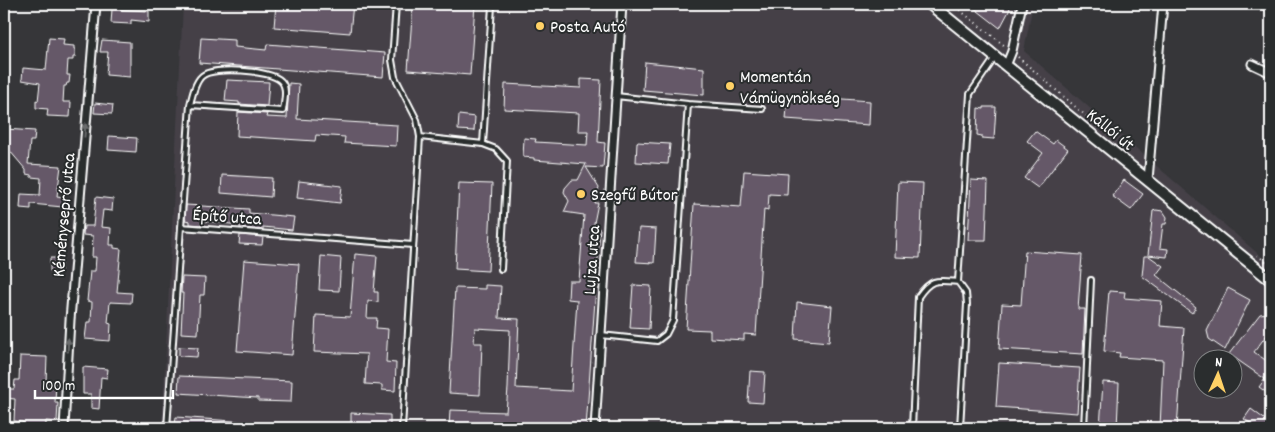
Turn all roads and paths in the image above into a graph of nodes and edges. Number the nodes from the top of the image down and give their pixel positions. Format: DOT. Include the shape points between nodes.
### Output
graph roads {
  1 [pos="96,4"];
  2 [pos="396,4"];
  3 [pos="622,4"];
  4 [pos="930,4"];
  5 [pos="952,4"];
  6 [pos="1022,4"];
  7 [pos="1163,4"];
  8 [pos="492,6"];
  9 [pos="1012,52"];
  10 [pos="996,57"];
  11 [pos="1252,64"];
  12 [pos="1006,66"];
  13 [pos="1271,73"];
  14 [pos="616,96"];
  15 [pos="688,104"];
  16 [pos="190,105"];
  17 [pos="762,109"];
  18 [pos="1106,133"];
  19 [pos="420,137"];
  20 [pos="483,144"];
  21 [pos="1148,180"];
  22 [pos="181,227"];
  23 [pos="413,245"];
  24 [pos="1256,254"];
  25 [pos="1271,266"];
  26 [pos="501,269"];
  27 [pos="1091,280"];
  28 [pos="1271,280"];
  29 [pos="958,282"];
  30 [pos="601,335"];
  31 [pos="64,428"];
  32 [pos="167,428"];
  33 [pos="402,428"];
  34 [pos="595,428"];
  35 [pos="912,428"];
  36 [pos="960,428"];
  37 [pos="1084,428"];
  31 -- 1 [label="street, Kéményseprő utca, one-way" via="70,312"];
  2 -- 19 [label="lane" via="392,60 395,77 417,120"];
  3 -- 14 [label="street, Lujza utca"];
  4 -- 10 [label="main road, Kállói út"];
  5 -- 9 [label="path"];
  6 -- 9 [label="street"];
  7 -- 21 [label="street"];
  8 -- 20 [label="lane"];
  9 -- 12 [label="street"];
  9 -- 18 [label="path"];
  10 -- 12 [label="main road, Kállói út"];
  10 -- 29 [label="lane" via="970,94"];
  11 -- 13 [label="street"];
  12 -- 21 [label="main road, Kállói út"];
  14 -- 15 [label="lane"];
  14 -- 30 [label="street, Lujza utca"];
  15 -- 17 [label="lane"];
  15 -- 30 [label="lane" via="673,320 666,334 657,341"];
  16 -- 16 [label="lane" via="194,88 202,76 218,69 270,74 281,80 285,87 283,111"];
  16 -- 22 [label="lane"];
  19 -- 20 [label="lane"];
  19 -- 23 [label="lane"];
  20 -- 26 [label="lane" via="496,149 507,161"];
  21 -- 28 [label="main road, Kállói út"];
  22 -- 23 [label="lane, Építő utca"];
  22 -- 32 [label="lane, Építő utca"];
  23 -- 33 [label="lane"];
  24 -- 25 [label="path"];
  27 -- 37 [label="lane"];
  29 -- 35 [label="lane" via="927,284 918,297"];
  29 -- 36 [label="lane" via="966,293 967,304"];
  30 -- 34 [label="street, Lujza utca"];
}
